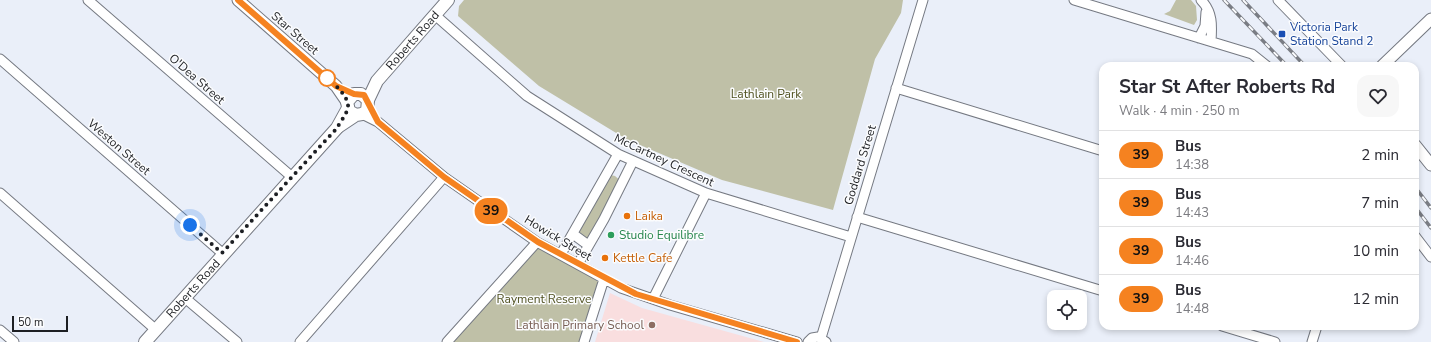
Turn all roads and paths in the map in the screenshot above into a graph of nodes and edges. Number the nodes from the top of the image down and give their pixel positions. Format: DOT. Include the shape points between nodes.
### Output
graph roads {
  1 [pos="88,0"];
  2 [pos="238,0"];
  3 [pos="448,0"];
  4 [pos="923,0"];
  5 [pos="1074,0"];
  6 [pos="1197,0"];
  7 [pos="1202,0"];
  8 [pos="1278,0"];
  9 [pos="435,15"];
  10 [pos="1431,19"];
  11 [pos="1200,38"];
  12 [pos="1211,41"];
  13 [pos="0,59"];
  14 [pos="1262,62"];
  15 [pos="1338,62"];
  16 [pos="1386,62"];
  17 [pos="896,88"];
  18 [pos="358,104"];
  19 [pos="1099,150"];
  20 [pos="1419,150"];
  21 [pos="618,154"];
  22 [pos="633,161"];
  23 [pos="1431,165"];
  24 [pos="606,174"];
  25 [pos="292,176"];
  26 [pos="444,177"];
  27 [pos="622,182"];
  28 [pos="0,193"];
  29 [pos="706,193"];
  30 [pos="856,217"];
  31 [pos="573,234"];
  32 [pos="851,237"];
  33 [pos="1419,241"];
  34 [pos="538,242"];
  35 [pos="588,245"];
  36 [pos="222,253"];
  37 [pos="561,254"];
  38 [pos="1431,257"];
  39 [pos="578,264"];
  40 [pos="604,279"];
  41 [pos="1099,290"];
  42 [pos="185,298"];
  43 [pos="652,299"];
  44 [pos="0,330"];
  45 [pos="155,330"];
  46 [pos="1235,330"];
  47 [pos="1316,330"];
  48 [pos="823,340"];
  49 [pos="14,342"];
  50 [pos="145,342"];
  51 [pos="237,342"];
  52 [pos="300,342"];
  53 [pos="447,342"];
  54 [pos="584,342"];
  55 [pos="797,342"];
  56 [pos="808,342"];
  57 [pos="1275,342"];
  58 [pos="1304,342"];
  59 [pos="1313,342"];
  1 -- 25 [label="street, O'Dea Street"];
  2 -- 18 [label="street, Star Street"];
  3 -- 9 [label="main road, Roberts Road"];
  4 -- 17 [label="street, Goddard Street"];
  5 -- 11 [label="street"];
  6 -- 11 [label="street" via="1204,9 1206,19"];
  7 -- 12 [label="street" via="1212,21"];
  8 -- 15 [label="street"];
  9 -- 18 [label="main road, Roberts Road"];
  9 -- 21 [label="street, McCartney Crescent" via="527,96"];
  10 -- 16 [label="street"];
  11 -- 12 [label="street"];
  12 -- 14 [label="street" via="1252,54"];
  13 -- 36 [label="street, Weston Street"];
  17 -- 19 [label="street"];
  17 -- 30 [label="street, Goddard Street"];
  18 -- 25 [label="main road, Roberts Road"];
  18 -- 26 [label="street, Howick Street"];
  20 -- 23 [label="street"];
  21 -- 22 [label="street, McCartney Crescent"];
  21 -- 24 [label="street"];
  22 -- 27 [label="street"];
  22 -- 29 [label="street, McCartney Crescent"];
  24 -- 27 [label="street" via="615,176"];
  24 -- 31 [label="street"];
  25 -- 36 [label="main road, Roberts Road"];
  26 -- 34 [label="street, Howick Street"];
  26 -- 52 [label="street"];
  27 -- 35 [label="street"];
  28 -- 45 [label="street"];
  29 -- 32 [label="street, McCartney Crescent"];
  29 -- 43 [label="street"];
  30 -- 32 [label="street, Goddard Street"];
  30 -- 41 [label="street"];
  31 -- 35 [label="street"];
  31 -- 37 [label="street"];
  32 -- 48 [label="street, Goddard Street"];
  33 -- 38 [label="street"];
  34 -- 37 [label="street, Howick Street"];
  34 -- 53 [label="street"];
  35 -- 39 [label="street"];
  36 -- 42 [label="main road, Roberts Road"];
  37 -- 39 [label="street, Howick Street"];
  39 -- 40 [label="street, Howick Street"];
  40 -- 43 [label="street, Howick Street"];
  40 -- 54 [label="street"];
  42 -- 45 [label="main road, Roberts Road"];
  42 -- 51 [label="street"];
  43 -- 55 [label="street, Howick Street"];
  44 -- 49 [label="street"];
  45 -- 50 [label="main road, Roberts Road"];
  46 -- 57 [label="street"];
  47 -- 59 [label="street"];
  48 -- 56 [label="street" via="812,338"];
  58 -- 59 [label="street"];
}
